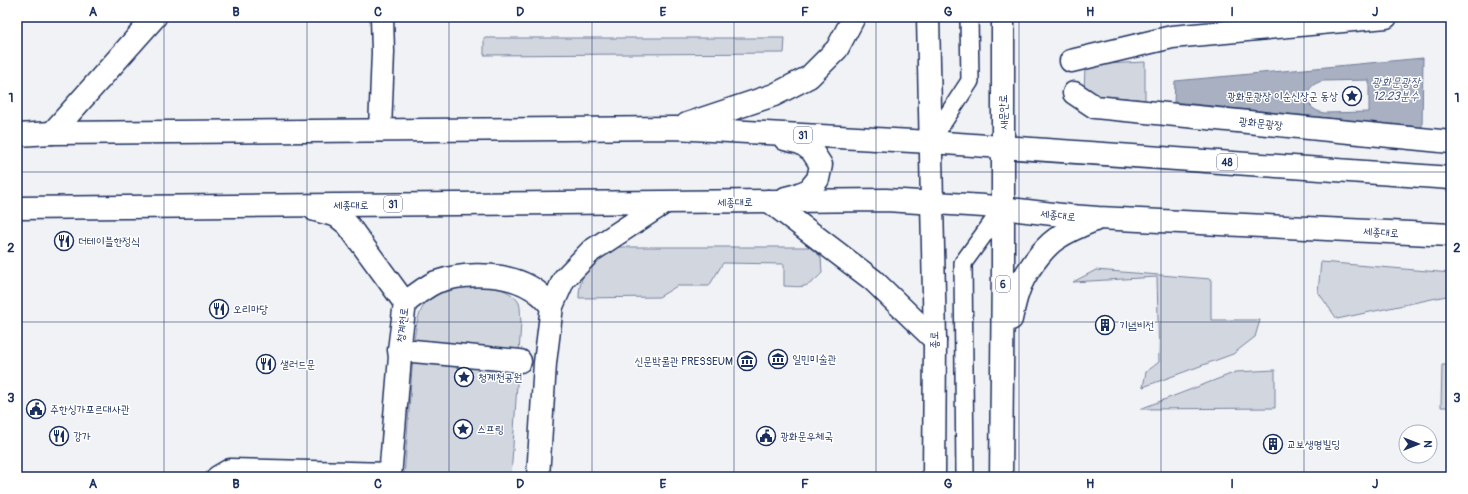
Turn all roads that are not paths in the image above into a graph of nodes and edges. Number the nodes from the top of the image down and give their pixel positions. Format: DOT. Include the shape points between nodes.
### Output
graph roads {
  1 [pos="155,17"];
  2 [pos="382,17"];
  3 [pos="854,17"];
  4 [pos="928,17"];
  5 [pos="969,17"];
  6 [pos="1003,17"];
  7 [pos="1386,17"];
  8 [pos="1071,61"];
  9 [pos="1074,93"];
  10 [pos="675,128"];
  11 [pos="380,130"];
  12 [pos="52,133"];
  13 [pos="17,135"];
  14 [pos="930,142"];
  15 [pos="1451,142"];
  16 [pos="1003,147"];
  17 [pos="1451,178"];
  18 [pos="769,201"];
  19 [pos="932,202"];
  20 [pos="664,203"];
  21 [pos="295,205"];
  22 [pos="17,208"];
  23 [pos="1003,208"];
  24 [pos="1098,218"];
  25 [pos="1451,235"];
  26 [pos="405,303"];
  27 [pos="552,306"];
  28 [pos="935,340"];
  29 [pos="413,351"];
  30 [pos="1002,359"];
  31 [pos="520,361"];
  32 [pos="390,476"];
  33 [pos="218,477"];
  34 [pos="538,477"];
  35 [pos="934,477"];
  36 [pos="965,477"];
  37 [pos="1001,477"];
  1 -- 12 [label="main road"];
  2 -- 11 [label="main road"];
  3 -- 10 [label="main road" via="837,49 809,77 774,95"];
  4 -- 14 [label="main road"];
  5 -- 14 [label="lane" via="970,82"];
  6 -- 16 [label="main road, 새문안로 / 6"];
  7 -- 8 [label="main road" via="1172,37"];
  9 -- 15 [label="main road, 광화문광장" via="1095,106"];
  10 -- 11 [label="main road, 31"];
  10 -- 14 [label="main road, 31"];
  10 -- 18 [label="main road" via="784,139 801,143 812,151 820,165 818,179 809,190"];
  11 -- 12 [label="main road, 31"];
  12 -- 13 [label="main road, 31"];
  14 -- 16 [label="main road, 31"];
  14 -- 19 [label="main road"];
  16 -- 17 [label="main road, 48"];
  16 -- 23 [label="main road, 새문안로 / 6"];
  18 -- 19 [label="main road, 세종대로 / 31"];
  18 -- 20 [label="main road, 세종대로 / 31"];
  18 -- 28 [label="main road" via="873,280"];
  19 -- 23 [label="main road, 세종대로 / 31"];
  19 -- 28 [label="main road, 종로"];
  20 -- 21 [label="main road, 세종대로 / 31"];
  20 -- 27 [label="main road" via="591,251 564,279"];
  21 -- 22 [label="main road, 세종대로 / 31"];
  21 -- 26 [label="main road, 청계천로" via="337,216 348,225"];
  23 -- 24 [label="main road, 세종대로"];
  23 -- 30 [label="main road, 6"];
  23 -- 36 [label="lane" via="963,263"];
  24 -- 25 [label="main road, 세종대로"];
  24 -- 30 [label="main road" via="1070,230 1055,240 1030,268 1018,291"];
  26 -- 27 [label="main road" via="435,283 478,274 523,283 541,294"];
  26 -- 32 [label="main road, 청계천로"];
  27 -- 34 [label="main road"];
  28 -- 35 [label="main road, 종로"];
  29 -- 31 [label="main road"];
  30 -- 37 [label="main road, 6"];
  32 -- 33 [label="main road" via="230,470"];
}
